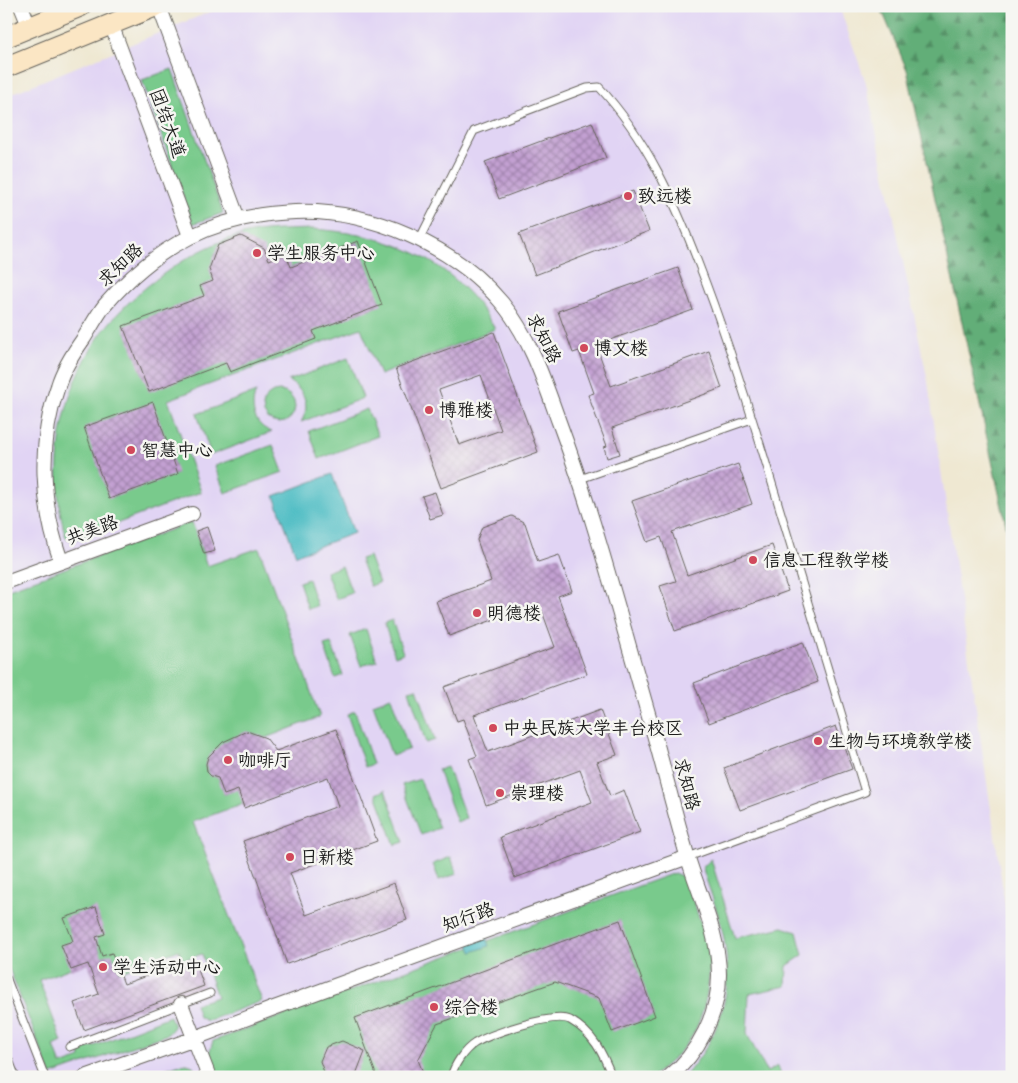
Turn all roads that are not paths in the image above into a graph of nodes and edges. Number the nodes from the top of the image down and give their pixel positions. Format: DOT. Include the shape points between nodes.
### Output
graph roads {
  1 [pos="21,6"];
  2 [pos="82,6"];
  3 [pos="157,6"];
  4 [pos="111,24"];
  5 [pos="30,28"];
  6 [pos="6,37"];
  7 [pos="6,67"];
  8 [pos="238,219"];
  9 [pos="190,236"];
  10 [pos="419,240"];
  11 [pos="752,418"];
  12 [pos="580,479"];
  13 [pos="192,514"];
  14 [pos="61,561"];
  15 [pos="6,582"];
  16 [pos="688,857"];
  17 [pos="6,977"];
  18 [pos="210,993"];
  19 [pos="181,1004"];
  20 [pos="194,1038"];
  21 [pos="69,1047"];
  22 [pos="6,1062"];
  23 [pos="12,1077"];
  24 [pos="45,1077"];
  25 [pos="85,1077"];
  26 [pos="209,1077"];
  27 [pos="451,1077"];
  28 [pos="612,1077"];
  29 [pos="669,1077"];
  1 -- 5 [label="street"];
  2 -- 5 [label="main road"];
  3 -- 4 [label="main road"];
  3 -- 8 [label="street, 团结大道"];
  4 -- 7 [label="main road"];
  4 -- 9 [label="street, 团结大道"];
  5 -- 6 [label="main road"];
  8 -- 9 [label="street, 求知路"];
  8 -- 10 [label="street, 求知路" via="272,213 308,212 354,216"];
  9 -- 14 [label="street, 求知路" via="154,257 102,309 59,382 49,417 44,482 52,536"];
  10 -- 11 [label="lane" via="474,131 587,88 599,87 634,131 666,186 720,318"];
  10 -- 12 [label="street, 求知路" via="480,278 522,330"];
  11 -- 12 [label="lane"];
  11 -- 16 [label="lane, 知行路" via="865,792"];
  12 -- 16 [label="street, 求知路"];
  13 -- 14 [label="street, 共美路"];
  14 -- 15 [label="street, 共美路"];
  16 -- 20 [label="street, 知行路"];
  16 -- 29 [label="street, 求知路" via="712,927 720,979 705,1032 690,1057"];
  17 -- 24 [label="lane"];
  18 -- 19 [label="lane"];
  19 -- 20 [label="street"];
  19 -- 21 [label="lane"];
  20 -- 25 [label="street, 知行路"];
  20 -- 26 [label="street"];
  22 -- 23 [label="street"];
  27 -- 28 [label="lane" via="453,1068 474,1044 547,1018 568,1019 587,1033 604,1054"];
}
